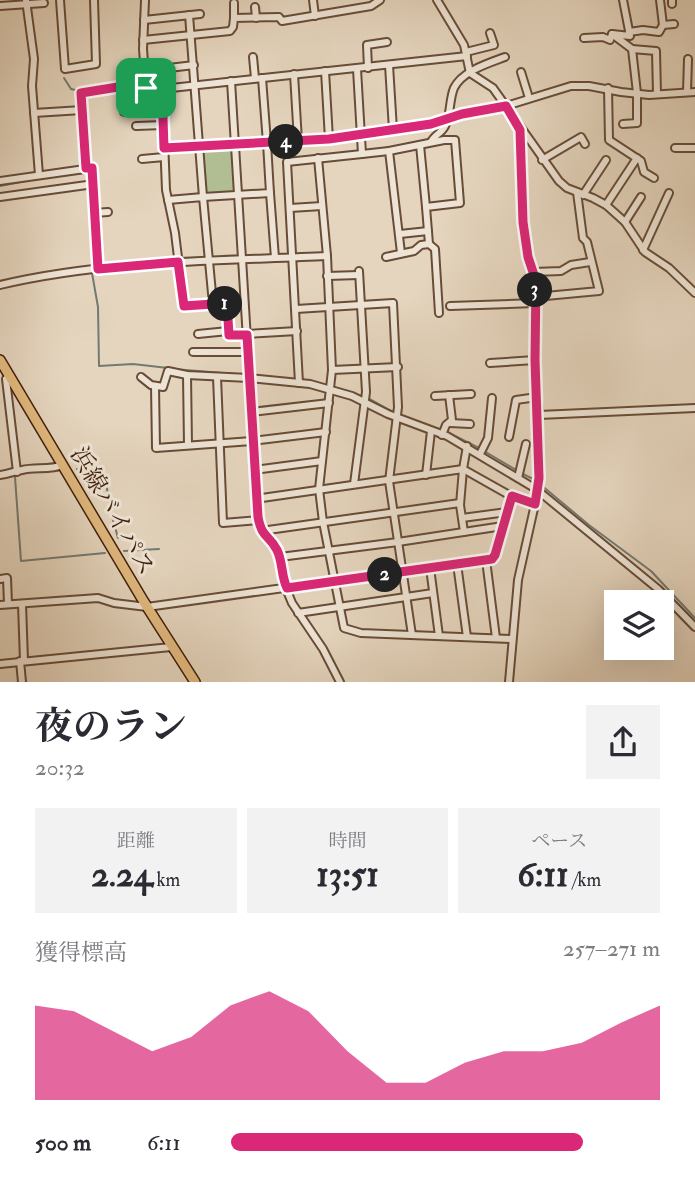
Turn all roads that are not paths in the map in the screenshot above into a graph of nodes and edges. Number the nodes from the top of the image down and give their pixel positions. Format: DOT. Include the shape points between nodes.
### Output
graph roads {
  1 [pos="60,0"];
  2 [pos="94,0"];
  3 [pos="145,0"];
  4 [pos="313,0"];
  5 [pos="380,0"];
  6 [pos="437,0"];
  7 [pos="623,0"];
  8 [pos="660,0"];
  9 [pos="27,2"];
  10 [pos="234,3"];
  11 [pos="44,4"];
  12 [pos="0,6"];
  13 [pos="255,7"];
  14 [pos="200,14"];
  15 [pos="189,15"];
  16 [pos="315,16"];
  17 [pos="256,18"];
  18 [pos="234,19"];
  19 [pos="144,20"];
  20 [pos="674,24"];
  21 [pos="663,25"];
  22 [pos="629,32"];
  23 [pos="490,33"];
  24 [pos="612,34"];
  25 [pos="192,35"];
  26 [pos="584,38"];
  27 [pos="143,40"];
  28 [pos="387,43"];
  29 [pos="632,49"];
  30 [pos="466,54"];
  31 [pos="253,57"];
  32 [pos="505,57"];
  33 [pos="688,60"];
  34 [pos="194,65"];
  35 [pos="389,65"];
  36 [pos="368,68"];
  37 [pos="357,69"];
  38 [pos="144,71"];
  39 [pos="325,71"];
  40 [pos="521,72"];
  41 [pos="470,73"];
  42 [pos="294,74"];
  43 [pos="259,78"];
  44 [pos="231,80"];
  45 [pos="196,85"];
  46 [pos="147,88"];
  47 [pos="608,88"];
  48 [pos="162,89"];
  49 [pos="691,92"];
  50 [pos="637,93"];
  51 [pos="657,94"];
  52 [pos="529,98"];
  53 [pos="506,106"];
  54 [pos="82,110"];
  55 [pos="124,111"];
  56 [pos="34,113"];
  57 [pos="448,118"];
  58 [pos="623,124"];
  59 [pos="163,125"];
  60 [pos="136,126"];
  61 [pos="393,130"];
  62 [pos="520,130"];
  63 [pos="361,134"];
  64 [pos="329,139"];
  65 [pos="298,141"];
  66 [pos="432,142"];
  67 [pos="267,143"];
  68 [pos="585,144"];
  69 [pos="235,145"];
  70 [pos="420,145"];
  71 [pos="200,147"];
  72 [pos="164,148"];
  73 [pos="675,148"];
  74 [pos="695,148"];
  75 [pos="389,151"];
  76 [pos="362,154"];
  77 [pos="164,157"];
  78 [pos="318,158"];
  79 [pos="637,158"];
  80 [pos="142,159"];
  81 [pos="542,160"];
  82 [pos="606,160"];
  83 [pos="86,168"];
  84 [pos="39,175"];
  85 [pos="654,178"];
  86 [pos="0,181"];
  87 [pos="94,184"];
  88 [pos="270,193"];
  89 [pos="580,193"];
  90 [pos="668,193"];
  91 [pos="238,195"];
  92 [pos="0,197"];
  93 [pos="203,197"];
  94 [pos="641,197"];
  95 [pos="168,200"];
  96 [pos="606,205"];
  97 [pos="322,206"];
  98 [pos="426,206"];
  99 [pos="290,208"];
  100 [pos="108,212"];
  101 [pos="94,213"];
  102 [pos="625,222"];
  103 [pos="428,231"];
  104 [pos="400,234"];
  105 [pos="429,244"];
  106 [pos="445,248"];
  107 [pos="643,250"];
  108 [pos="435,252"];
  109 [pos="401,253"];
  110 [pos="327,256"];
  111 [pos="293,257"];
  112 [pos="386,257"];
  113 [pos="275,258"];
  114 [pos="242,259"];
  115 [pos="210,261"];
  116 [pos="178,262"];
  117 [pos="590,262"];
  118 [pos="98,269"];
  119 [pos="534,272"];
  120 [pos="327,276"];
  121 [pos="0,283"];
  122 [pos="695,293"];
  123 [pos="535,300"];
  124 [pos="213,304"];
  125 [pos="361,304"];
  126 [pos="450,306"];
  127 [pos="329,307"];
  128 [pos="296,309"];
  129 [pos="439,313"];
  130 [pos="229,331"];
  131 [pos="297,331"];
  132 [pos="198,334"];
  133 [pos="247,335"];
  134 [pos="193,352"];
  135 [pos="248,352"];
  136 [pos="0,359"];
  137 [pos="535,360"];
  138 [pos="490,363"];
  139 [pos="398,367"];
  140 [pos="364,369"];
  141 [pos="332,370"];
  142 [pos="187,374"];
  143 [pos="141,377"];
  144 [pos="217,377"];
  145 [pos="249,378"];
  146 [pos="6,379"];
  147 [pos="299,382"];
  148 [pos="155,386"];
  149 [pos="331,388"];
  150 [pos="471,394"];
  151 [pos="449,395"];
  152 [pos="435,396"];
  153 [pos="537,397"];
  154 [pos="492,398"];
  155 [pos="364,399"];
  156 [pos="329,403"];
  157 [pos="695,408"];
  158 [pos="251,412"];
  159 [pos="538,415"];
  160 [pos="397,417"];
  161 [pos="450,423"];
  162 [pos="470,424"];
  163 [pos="431,431"];
  164 [pos="326,432"];
  165 [pos="442,435"];
  166 [pos="509,437"];
  167 [pos="253,441"];
  168 [pos="219,443"];
  169 [pos="526,444"];
  170 [pos="188,445"];
  171 [pos="467,446"];
  172 [pos="480,454"];
  173 [pos="322,461"];
  174 [pos="63,465"];
  175 [pos="254,470"];
  176 [pos="463,470"];
  177 [pos="17,472"];
  178 [pos="0,475"];
  179 [pos="426,475"];
  180 [pos="518,478"];
  181 [pos="389,481"];
  182 [pos="354,484"];
  183 [pos="319,489"];
  184 [pos="538,492"];
  185 [pos="512,496"];
  186 [pos="255,499"];
  187 [pos="460,503"];
  188 [pos="535,504"];
  189 [pos="393,512"];
  190 [pos="508,512"];
  191 [pos="462,518"];
  192 [pos="258,520"];
  193 [pos="323,522"];
  194 [pos="503,526"];
  195 [pos="261,531"];
  196 [pos="464,531"];
  197 [pos="398,542"];
  198 [pos="329,552"];
  199 [pos="280,557"];
  200 [pos="486,560"];
  201 [pos="457,564"];
  202 [pos="430,568"];
  203 [pos="403,572"];
  204 [pos="0,579"];
  205 [pos="334,583"];
  206 [pos="287,588"];
  207 [pos="433,593"];
  208 [pos="407,597"];
  209 [pos="4,604"];
  210 [pos="22,604"];
  211 [pos="147,607"];
  212 [pos="338,607"];
  213 [pos="298,613"];
  214 [pos="695,627"];
  215 [pos="412,635"];
  216 [pos="439,636"];
  217 [pos="467,637"];
  218 [pos="496,638"];
  219 [pos="511,639"];
  220 [pos="171,647"];
  221 [pos="22,661"];
  222 [pos="0,664"];
  223 [pos="22,681"];
  224 [pos="195,681"];
  225 [pos="340,681"];
  226 [pos="509,681"];
  1 -- 2 [label="street" via="65,69 96,64"];
  3 -- 19 [label="street"];
  4 -- 16 [label="street"];
  5 -- 16 [label="street" via="371,6"];
  6 -- 30 [label="street"];
  7 -- 22 [label="street"];
  8 -- 21 [label="street"];
  9 -- 11 [label="street"];
  9 -- 12 [label="street"];
  9 -- 56 [label="street"];
  10 -- 18 [label="street"];
  13 -- 17 [label="street"];
  14 -- 15 [label="street"];
  15 -- 19 [label="street"];
  15 -- 25 [label="street"];
  16 -- 17 [label="street" via="282,21"];
  17 -- 18 [label="street"];
  18 -- 25 [label="street" via="230,32"];
  19 -- 27 [label="street"];
  20 -- 21 [label="street"];
  21 -- 22 [label="street" via="659,32"];
  22 -- 24 [label="street" via="630,36"];
  23 -- 30 [label="street" via="494,45"];
  24 -- 26 [label="street" via="610,40"];
  24 -- 29 [label="street"];
  25 -- 27 [label="street"];
  25 -- 34 [label="street"];
  27 -- 38 [label="street"];
  28 -- 36 [label="street" via="366,45"];
  29 -- 50 [label="street"];
  29 -- 51 [label="street" via="656,51"];
  30 -- 35 [label="street"];
  30 -- 41 [label="street"];
  31 -- 43 [label="street"];
  32 -- 41 [label="street"];
  33 -- 49 [label="street"];
  34 -- 38 [label="street"];
  34 -- 45 [label="street"];
  35 -- 36 [label="street"];
  35 -- 61 [label="street"];
  36 -- 37 [label="street"];
  37 -- 39 [label="street"];
  37 -- 63 [label="street"];
  38 -- 46 [label="street"];
  39 -- 42 [label="street"];
  39 -- 64 [label="street"];
  40 -- 52 [label="street"];
  41 -- 53 [label="street" via="493,88"];
  41 -- 57 [label="street" via="454,88"];
  42 -- 43 [label="street"];
  42 -- 65 [label="street"];
  43 -- 44 [label="street"];
  43 -- 67 [label="street"];
  44 -- 45 [label="street"];
  44 -- 69 [label="street"];
  45 -- 48 [label="street"];
  45 -- 71 [label="street"];
  46 -- 48 [label="street"];
  46 -- 54 [label="street" via="124,86 81,93"];
  46 -- 55 [label="street"];
  47 -- 50 [label="street"];
  47 -- 52 [label="street" via="571,86"];
  47 -- 79 [label="street" via="609,140"];
  48 -- 59 [label="street"];
  49 -- 51 [label="street"];
  50 -- 51 [label="street"];
  50 -- 58 [label="street" via="636,123"];
  52 -- 53 [label="street"];
  53 -- 57 [label="street"];
  53 -- 62 [label="street"];
  54 -- 56 [label="street"];
  54 -- 83 [label="street"];
  56 -- 84 [label="street"];
  57 -- 61 [label="street"];
  57 -- 66 [label="street"];
  59 -- 60 [label="street"];
  59 -- 72 [label="street"];
  61 -- 63 [label="street"];
  62 -- 81 [label="street"];
  62 -- 119 [label="street" via="523,222"];
  63 -- 64 [label="street"];
  63 -- 76 [label="street"];
  64 -- 65 [label="street"];
  65 -- 67 [label="street"];
  66 -- 70 [label="street"];
  66 -- 98 [label="street" via="455,140 460,203"];
  67 -- 69 [label="street"];
  67 -- 88 [label="street"];
  68 -- 81 [label="street" via="581,137"];
  69 -- 71 [label="street"];
  69 -- 91 [label="street"];
  70 -- 75 [label="street"];
  70 -- 98 [label="street"];
  71 -- 72 [label="street"];
  71 -- 93 [label="street"];
  72 -- 77 [label="street"];
  73 -- 74 [label="street"];
  75 -- 76 [label="street"];
  75 -- 104 [label="street"];
  76 -- 78 [label="street"];
  77 -- 80 [label="street"];
  77 -- 95 [label="street"];
  78 -- 97 [label="street"];
  78 -- 99 [label="street" via="287,162"];
  79 -- 85 [label="street"];
  79 -- 96 [label="street"];
  81 -- 89 [label="street" via="567,188"];
  82 -- 89 [label="street"];
  83 -- 84 [label="street"];
  83 -- 87 [label="street" via="92,168"];
  84 -- 86 [label="street"];
  87 -- 92 [label="street"];
  87 -- 101 [label="street"];
  88 -- 91 [label="street"];
  88 -- 113 [label="street"];
  89 -- 96 [label="street"];
  89 -- 117 [label="street"];
  90 -- 107 [label="street"];
  91 -- 93 [label="street"];
  91 -- 114 [label="street"];
  93 -- 95 [label="street"];
  93 -- 115 [label="street"];
  94 -- 102 [label="street"];
  95 -- 116 [label="street"];
  96 -- 102 [label="street"];
  97 -- 99 [label="street"];
  97 -- 110 [label="street"];
  98 -- 103 [label="street"];
  99 -- 111 [label="street"];
  100 -- 101 [label="street"];
  101 -- 118 [label="street"];
  102 -- 107 [label="street"];
  103 -- 104 [label="street"];
  103 -- 105 [label="street"];
  104 -- 109 [label="street"];
  105 -- 108 [label="street"];
  105 -- 109 [label="street"];
  106 -- 108 [label="street"];
  107 -- 122 [label="street"];
  108 -- 129 [label="street"];
  109 -- 112 [label="street"];
  110 -- 111 [label="street"];
  110 -- 120 [label="street"];
  111 -- 113 [label="street"];
  111 -- 128 [label="street"];
  113 -- 114 [label="street"];
  114 -- 115 [label="street"];
  114 -- 133 [label="street"];
  115 -- 116 [label="street"];
  115 -- 124 [label="street"];
  116 -- 118 [label="street"];
  116 -- 124 [label="street" via="184,306"];
  117 -- 119 [label="street" via="561,271"];
  117 -- 123 [label="street" via="599,291"];
  118 -- 121 [label="street"];
  119 -- 123 [label="street"];
  120 -- 125 [label="street" via="359,273"];
  120 -- 127 [label="street"];
  123 -- 126 [label="street"];
  123 -- 137 [label="street"];
  124 -- 130 [label="street" via="227,303"];
  125 -- 127 [label="street"];
  125 -- 139 [label="street" via="393,303"];
  125 -- 140 [label="street"];
  127 -- 128 [label="street"];
  127 -- 141 [label="street"];
  128 -- 131 [label="street"];
  130 -- 132 [label="street"];
  130 -- 133 [label="street" via="229,335"];
  131 -- 133 [label="street"];
  131 -- 147 [label="street"];
  133 -- 135 [label="street"];
  134 -- 135 [label="street"];
  135 -- 145 [label="street"];
  136 -- 146 [label="highway, 浜線バイパス"];
  137 -- 138 [label="street"];
  137 -- 153 [label="street"];
  139 -- 140 [label="street"];
  139 -- 160 [label="street"];
  140 -- 141 [label="street"];
  140 -- 155 [label="street"];
  141 -- 149 [label="street"];
  142 -- 144 [label="street"];
  142 -- 148 [label="street" via="168,371 163,387"];
  142 -- 170 [label="street"];
  143 -- 148 [label="street"];
  144 -- 145 [label="street"];
  144 -- 168 [label="street"];
  145 -- 147 [label="street"];
  145 -- 158 [label="street"];
  146 -- 174 [label="highway, 浜線バイパス"];
  146 -- 177 [label="street"];
  147 -- 149 [label="street"];
  148 -- 170 [label="street" via="156,447"];
  149 -- 155 [label="street"];
  149 -- 156 [label="street"];
  150 -- 151 [label="street"];
  151 -- 152 [label="street"];
  151 -- 161 [label="street"];
  153 -- 159 [label="street"];
  153 -- 166 [label="street" via="516,400"];
  154 -- 172 [label="street" via="488,438"];
  155 -- 160 [label="street"];
  155 -- 182 [label="street"];
  156 -- 158 [label="street"];
  156 -- 164 [label="street"];
  157 -- 159 [label="street"];
  158 -- 167 [label="street"];
  159 -- 184 [label="street"];
  160 -- 163 [label="street"];
  160 -- 181 [label="street"];
  161 -- 162 [label="street"];
  161 -- 165 [label="street"];
  163 -- 165 [label="street"];
  163 -- 179 [label="street"];
  164 -- 167 [label="street"];
  164 -- 173 [label="street"];
  165 -- 171 [label="street"];
  167 -- 168 [label="street"];
  167 -- 175 [label="street"];
  168 -- 170 [label="street"];
  168 -- 192 [label="street" via="223,523"];
  169 -- 180 [label="street"];
  171 -- 172 [label="street"];
  171 -- 176 [label="street"];
  172 -- 180 [label="street"];
  173 -- 175 [label="street"];
  173 -- 183 [label="street"];
  174 -- 177 [label="street"];
  174 -- 211 [label="highway, 浜線バイパス"];
  175 -- 186 [label="street"];
  176 -- 179 [label="street"];
  176 -- 185 [label="street"];
  176 -- 187 [label="street"];
  177 -- 178 [label="street"];
  179 -- 181 [label="street"];
  180 -- 184 [label="street"];
  181 -- 182 [label="street"];
  181 -- 189 [label="street"];
  182 -- 183 [label="street"];
  183 -- 186 [label="street"];
  183 -- 193 [label="street"];
  184 -- 188 [label="street"];
  184 -- 214 [label="street" via="675,604"];
  185 -- 188 [label="street"];
  185 -- 190 [label="street"];
  186 -- 192 [label="street"];
  187 -- 189 [label="street"];
  187 -- 191 [label="street"];
  188 -- 219 [label="street" via="517,580"];
  189 -- 193 [label="street"];
  189 -- 197 [label="street"];
  190 -- 191 [label="street"];
  190 -- 194 [label="street"];
  191 -- 196 [label="street"];
  192 -- 195 [label="street"];
  193 -- 195 [label="street"];
  193 -- 198 [label="street"];
  194 -- 196 [label="street"];
  194 -- 200 [label="street" via="495,555"];
  195 -- 199 [label="street"];
  196 -- 197 [label="street"];
  197 -- 198 [label="street"];
  197 -- 203 [label="street"];
  198 -- 199 [label="street"];
  198 -- 205 [label="street"];
  199 -- 206 [label="street"];
  200 -- 201 [label="street"];
  200 -- 218 [label="street"];
  201 -- 202 [label="street"];
  201 -- 217 [label="street"];
  202 -- 203 [label="street"];
  202 -- 207 [label="street"];
  203 -- 205 [label="street"];
  203 -- 208 [label="street"];
  204 -- 209 [label="street" via="7,578"];
  205 -- 206 [label="street"];
  205 -- 212 [label="street"];
  206 -- 211 [label="street"];
  206 -- 213 [label="street"];
  207 -- 208 [label="street"];
  207 -- 216 [label="street"];
  208 -- 212 [label="street"];
  208 -- 215 [label="street"];
  209 -- 210 [label="street"];
  210 -- 211 [label="street" via="98,598"];
  210 -- 221 [label="street"];
  211 -- 220 [label="highway, 浜線バイパス"];
  212 -- 213 [label="street"];
  212 -- 215 [label="street" via="344,628 351,631"];
  213 -- 225 [label="street"];
  215 -- 216 [label="street"];
  216 -- 217 [label="street"];
  217 -- 218 [label="street"];
  218 -- 219 [label="street"];
  219 -- 226 [label="street"];
  220 -- 221 [label="street"];
  220 -- 224 [label="highway, 浜線バイパス"];
  221 -- 222 [label="street"];
  221 -- 223 [label="street"];
}
